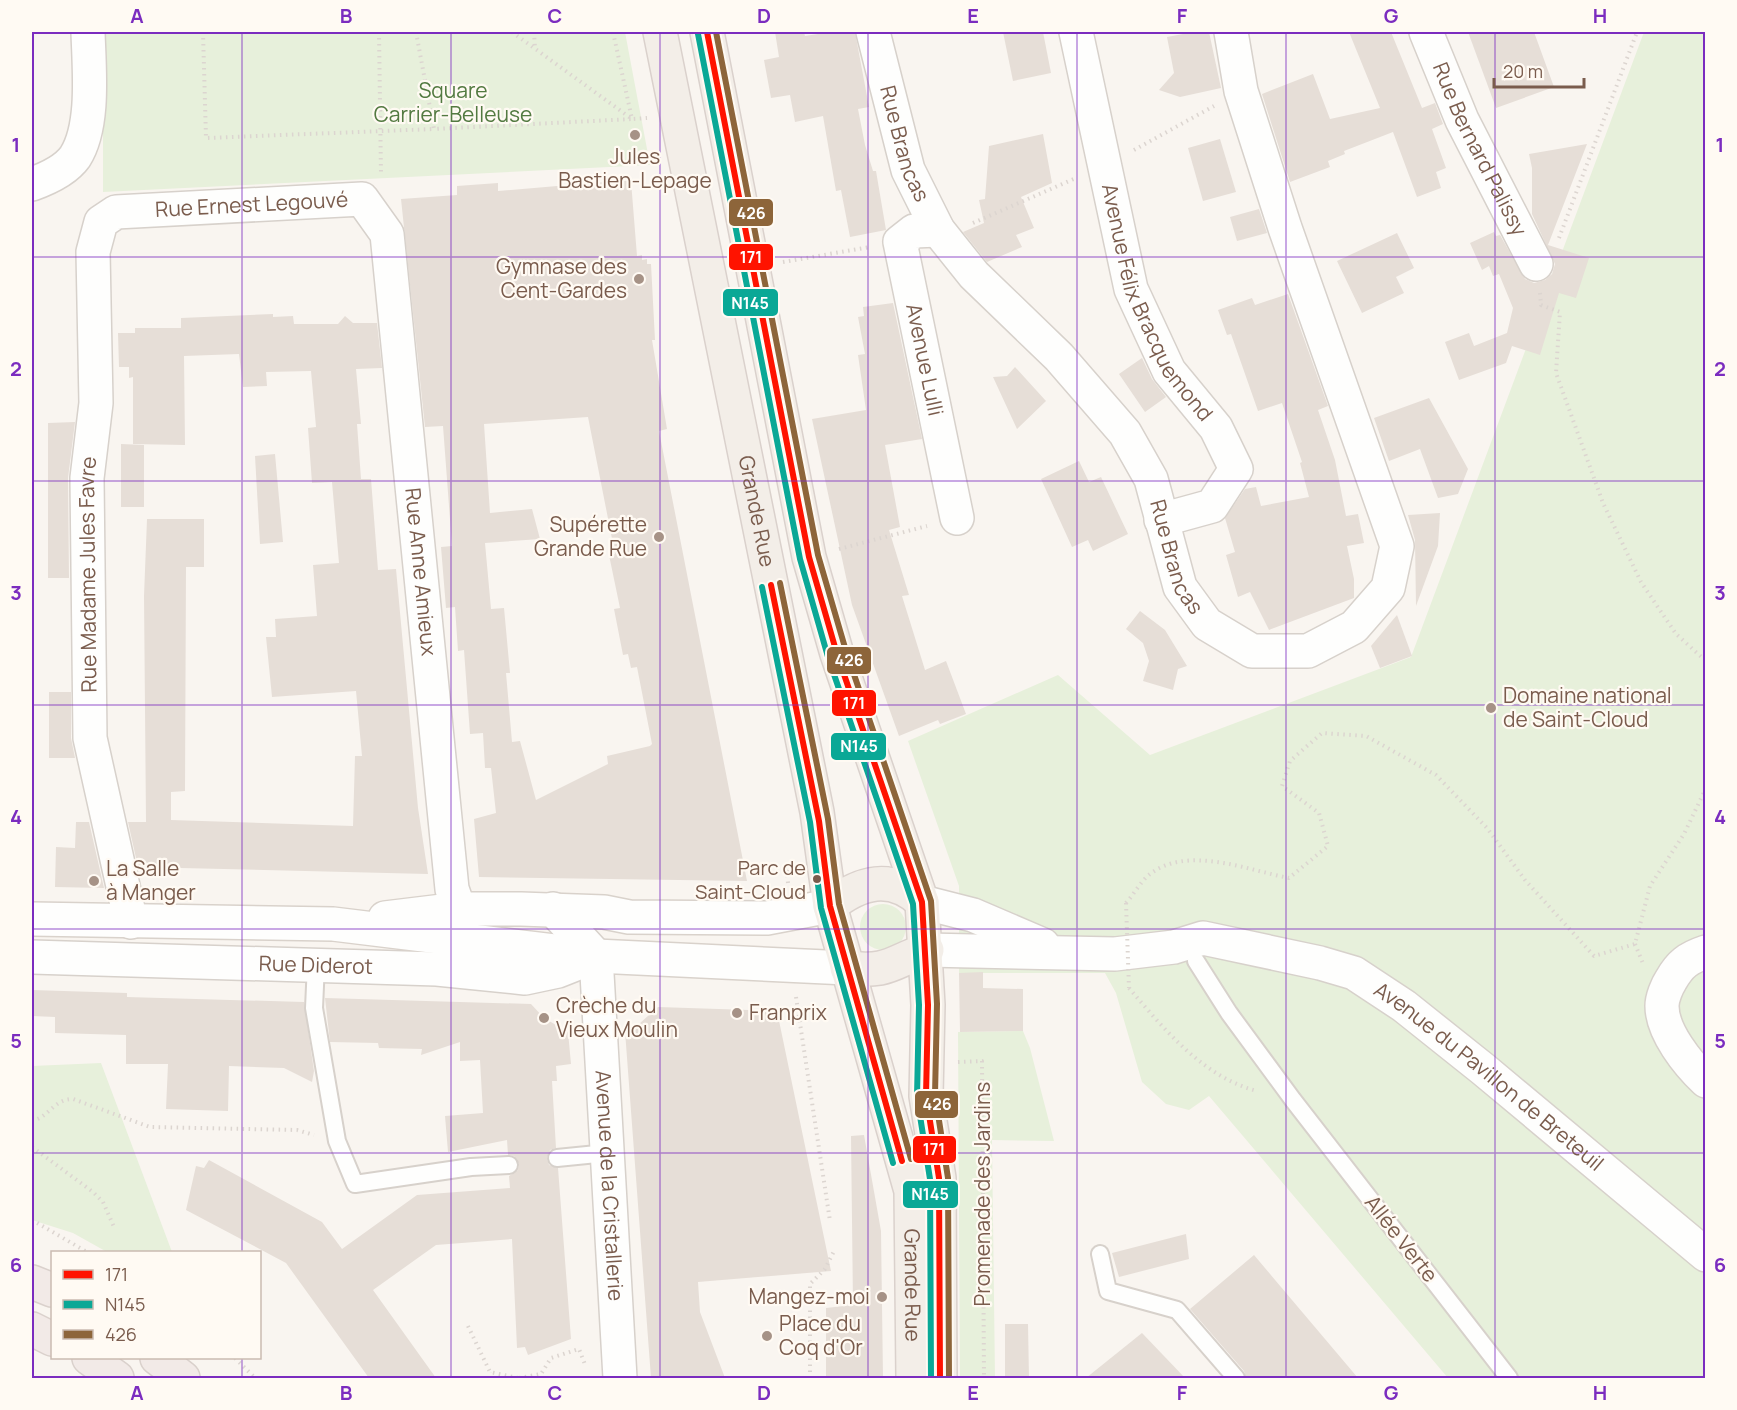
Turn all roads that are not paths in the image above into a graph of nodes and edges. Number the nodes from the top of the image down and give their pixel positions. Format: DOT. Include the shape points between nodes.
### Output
graph roads {
  1 [pos="88,32"];
  2 [pos="660,32"];
  3 [pos="707,32"];
  4 [pos="873,32"];
  5 [pos="1076,32"];
  6 [pos="1231,32"];
  7 [pos="1426,32"];
  8 [pos="32,184"];
  9 [pos="100,222"];
  10 [pos="938,230"];
  11 [pos="387,234"];
  12 [pos="1536,264"];
  13 [pos="957,518"];
  14 [pos="1161,520"];
  15 [pos="922,902"];
  16 [pos="830,906"];
  17 [pos="459,909"];
  18 [pos="553,909"];
  19 [pos="629,917"];
  20 [pos="32,919"];
  21 [pos="132,922"];
  22 [pos="333,924"];
  23 [pos="1248,946"];
  24 [pos="927,950"];
  25 [pos="1058,951"];
  26 [pos="1706,952"];
  27 [pos="596,956"];
  28 [pos="32,957"];
  29 [pos="1195,957"];
  30 [pos="316,964"];
  31 [pos="847,968"];
  32 [pos="1706,1081"];
  33 [pos="607,1153"];
  34 [pos="557,1158"];
  35 [pos="509,1165"];
  36 [pos="1100,1254"];
  37 [pos="1706,1254"];
  38 [pos="32,1282"];
  39 [pos="51,1290"];
  40 [pos="32,1329"];
  41 [pos="51,1338"];
  42 [pos="90,1359"];
  43 [pos="158,1359"];
  44 [pos="117,1378"];
  45 [pos="183,1378"];
  46 [pos="620,1378"];
  47 [pos="913,1378"];
  48 [pos="940,1378"];
  49 [pos="1236,1378"];
  50 [pos="1509,1378"];
  1 -- 8 [label="street" via="89,93 84,135 74,158 50,177"];
  2 -- 16 [label="main road, Grande Rue" via="819,820"];
  3 -- 15 [label="main road, Grande Rue" via="809,557 837,654"];
  4 -- 10 [label="street, Rue Brancas" via="908,170"];
  5 -- 14 [label="street, Avenue Félix Bracquemond" via="1131,289 1169,371 1216,428 1236,469 1212,506"];
  6 -- 14 [label="street, Rue Brancas" via="1241,91 1285,228 1397,546 1388,588 1354,627 1308,651 1252,651 1207,624 1180,587"];
  7 -- 12 [label="street, Rue Bernard Palissy" via="1462,120"];
  9 -- 11 [label="street, Rue Ernest Legouvé" via="116,212 362,200"];
  9 -- 21 [label="street, Rue Madame Jules Favre" via="93,252 96,403 87,478 90,738"];
  10 -- 13 [label="street, Avenue Lulli" via="914,231 900,242"];
  10 -- 14 [label="street, Rue Brancas" via="974,274 1059,357 1125,433 1150,479"];
  11 -- 17 [label="street, Rue Anne Amieux" via="452,889"];
  15 -- 16 [label="main road" via="912,892 875,882 846,893"];
  15 -- 24 [label="main road, Grande Rue"];
  15 -- 25 [label="street" via="973,915"];
  16 -- 19 [label="street" via="767,918"];
  16 -- 31 [label="main road, Grande Rue"];
  17 -- 18 [label="street"];
  17 -- 22 [label="street"];
  18 -- 19 [label="street"];
  18 -- 27 [label="street"];
  19 -- 27 [label="street"];
  20 -- 21 [label="street"];
  21 -- 22 [label="street"];
  22 -- 27 [label="street"];
  23 -- 29 [label="street"];
  23 -- 29 [label="street, Avenue du Pavillon de Breteuil" via="1203,939"];
  23 -- 37 [label="street, Avenue du Pavillon de Breteuil" via="1354,973 1378,987 1484,1069"];
  24 -- 25 [label="street"];
  24 -- 31 [label="main road" via="889,967"];
  24 -- 48 [label="main road, Grande Rue" via="926,1096 939,1178"];
  25 -- 29 [label="street"];
  26 -- 32 [label="street" via="1680,964 1662,1006 1668,1029 1693,1069"];
  27 -- 30 [label="street, Rue Diderot" via="558,971 525,978 437,969"];
  27 -- 31 [label="street"];
  27 -- 33 [label="street, Avenue de la Cristallerie"];
  28 -- 30 [label="street, Rue Diderot"];
  29 -- 50 [label="lane, Allée Verte" via="1229,1013 1293,1100"];
  30 -- 35 [label="lane" via="314,1008 337,1141 355,1184"];
  31 -- 47 [label="main road, Grande Rue" via="911,1191"];
  33 -- 34 [label="lane"];
  33 -- 46 [label="street, Avenue de la Cristallerie"];
  36 -- 49 [label="lane" via="1108,1291 1177,1310"];
  38 -- 39 [label="highway"];
  40 -- 41 [label="highway"];
  42 -- 44 [label="highway"];
  43 -- 45 [label="highway"];
}
